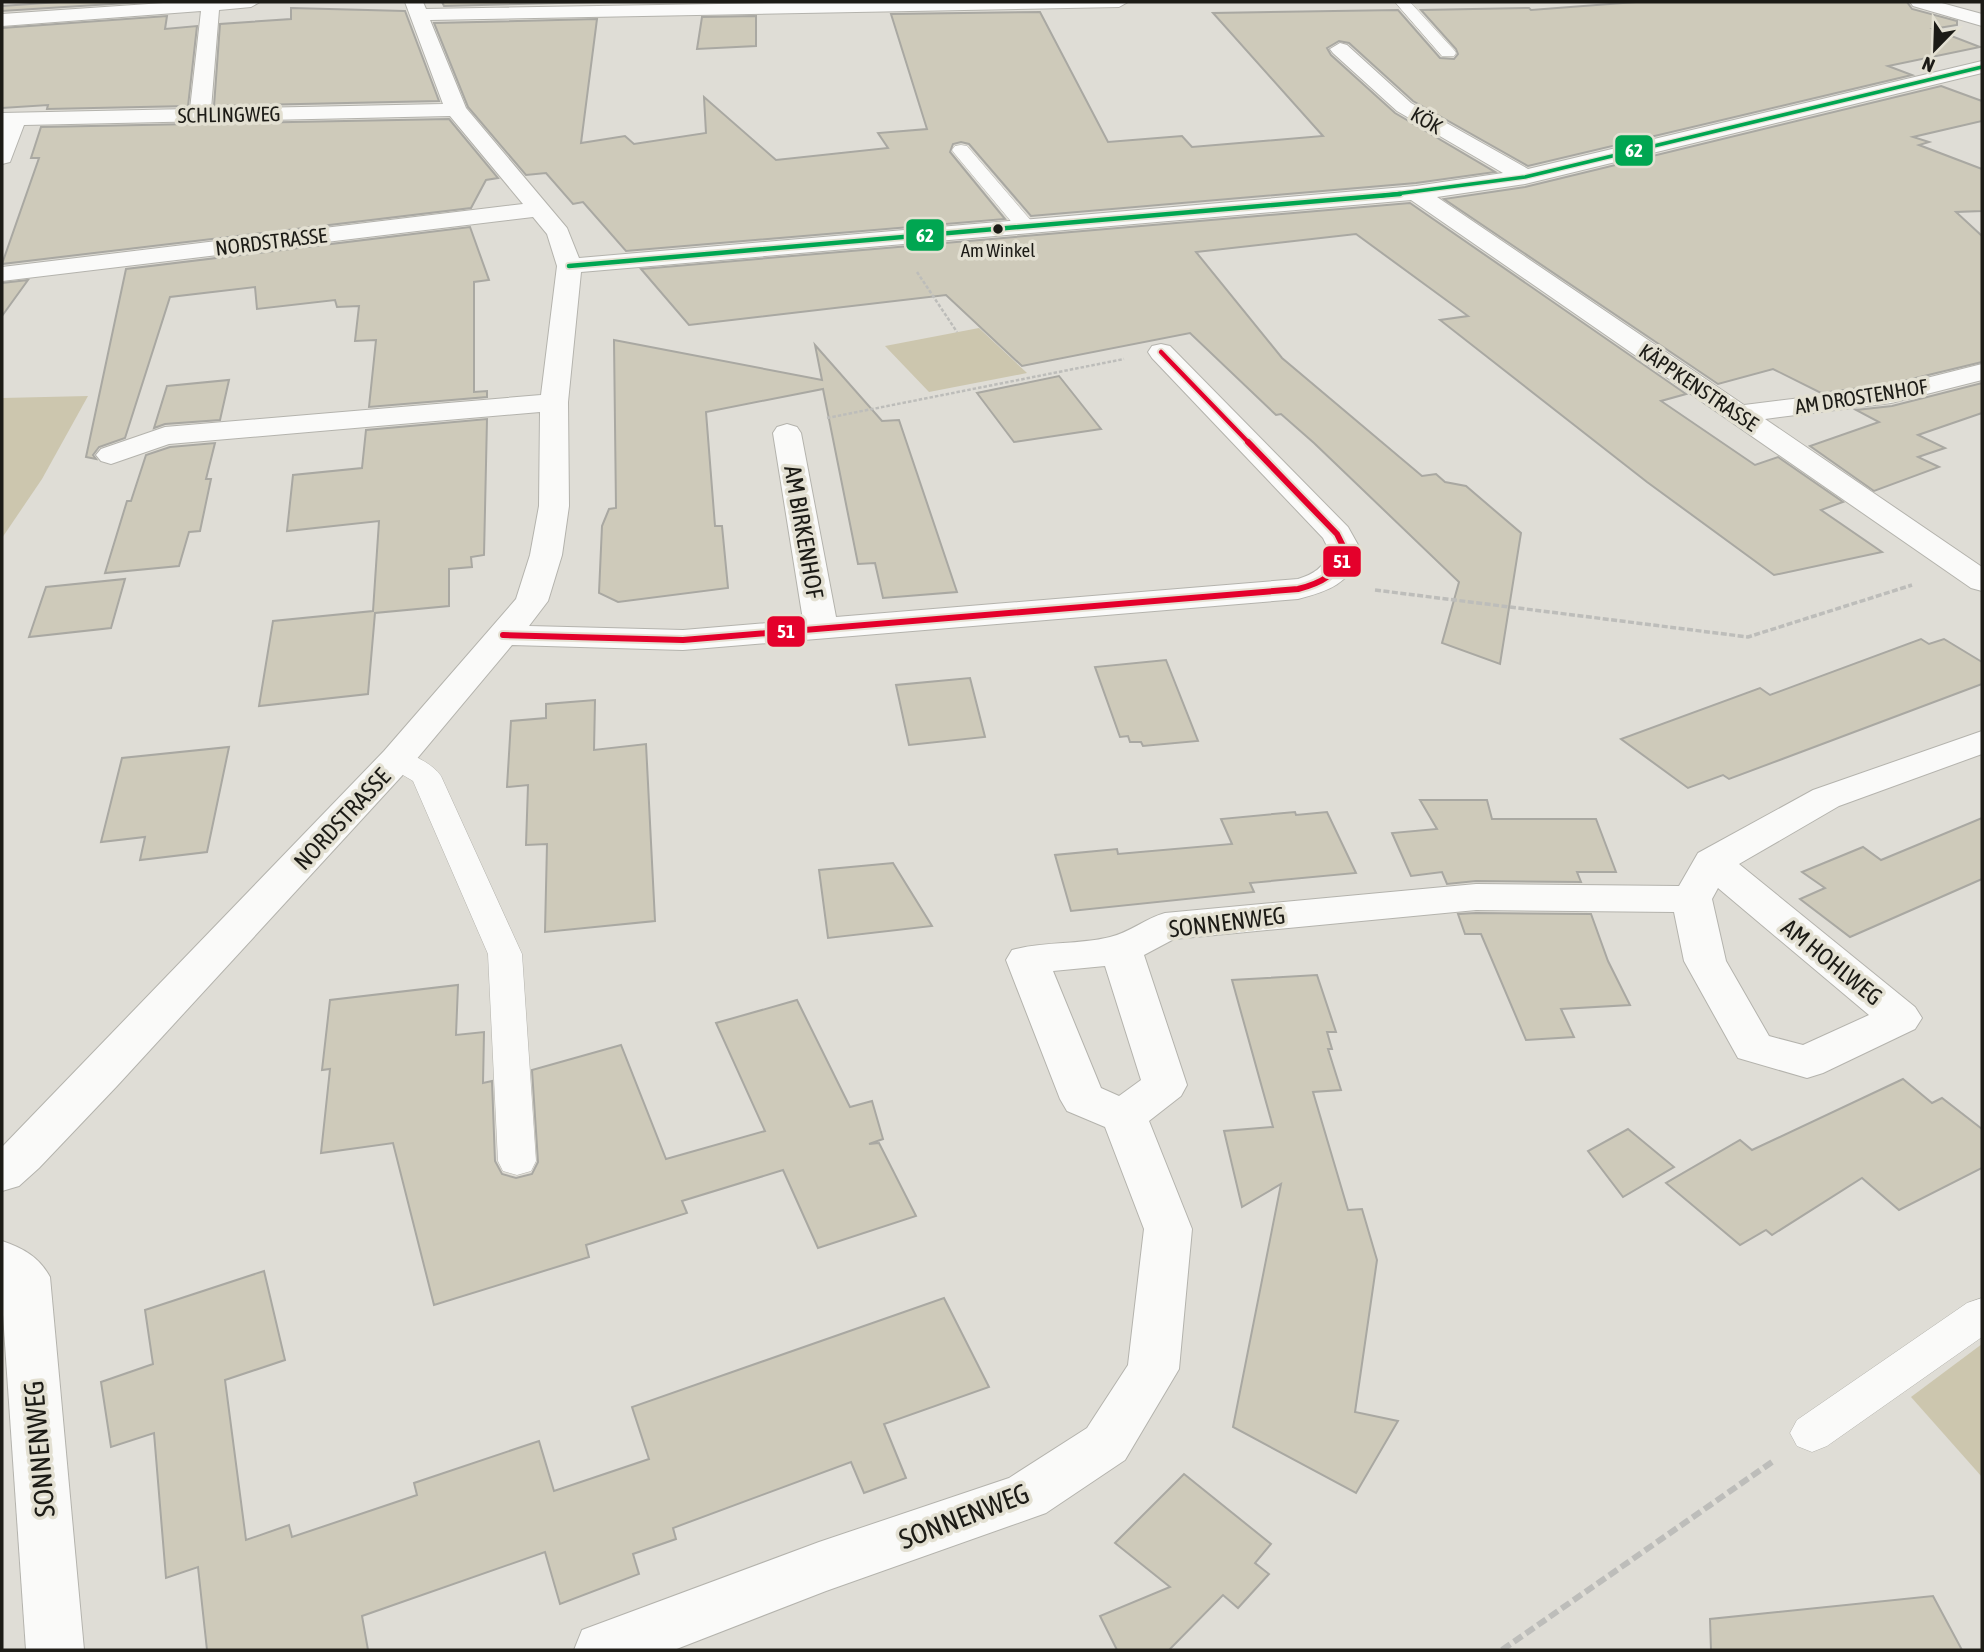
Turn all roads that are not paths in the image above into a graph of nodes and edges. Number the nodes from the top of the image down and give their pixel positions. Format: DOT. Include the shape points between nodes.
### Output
graph roads {
  1 [pos="251,2"];
  2 [pos="1119,2"];
  3 [pos="1402,2"];
  4 [pos="1919,2"];
  5 [pos="211,3"];
  6 [pos="417,8"];
  7 [pos="2,20"];
  8 [pos="1982,20"];
  9 [pos="1340,49"];
  10 [pos="1448,52"];
  11 [pos="1980,68"];
  12 [pos="456,110"];
  13 [pos="200,114"];
  14 [pos="8,119"];
  15 [pos="961,150"];
  16 [pos="2,157"];
  17 [pos="1525,177"];
  18 [pos="1416,193"];
  19 [pos="541,209"];
  20 [pos="1026,227"];
  21 [pos="569,266"];
  22 [pos="2,274"];
  23 [pos="1161,352"];
  24 [pos="1982,372"];
  25 [pos="554,402"];
  26 [pos="1738,414"];
  27 [pos="787,433"];
  28 [pos="111,455"];
  29 [pos="1973,575"];
  30 [pos="822,630"];
  31 [pos="503,635"];
  32 [pos="1982,741"];
  33 [pos="397,759"];
  34 [pos="1712,862"];
  35 [pos="1692,900"];
  36 [pos="1121,950"];
  37 [pos="1124,1116"];
  38 [pos="517,1161"];
  39 [pos="2,1173"];
  40 [pos="2,1260"];
  41 [pos="1982,1315"];
  42 [pos="1812,1433"];
  43 [pos="55,1650"];
  44 [pos="603,1650"];
  1 -- 5 [label="street"];
  2 -- 6 [label="street"];
  3 -- 10 [label="lane"];
  4 -- 8 [label="street"];
  5 -- 7 [label="street"];
  5 -- 13 [label="street"];
  6 -- 12 [label="street, NORDSTRASSE"];
  9 -- 17 [label="street, KÖK" via="1404,107"];
  11 -- 17 [label="street"];
  12 -- 13 [label="street, SCHLINGWEG"];
  12 -- 19 [label="street, NORDSTRASSE"];
  13 -- 14 [label="street, SCHLINGWEG"];
  14 -- 16 [label="street"];
  15 -- 20 [label="lane"];
  17 -- 18 [label="street"];
  18 -- 20 [label="street"];
  18 -- 26 [label="street, KÄPPKENSTRASSE"];
  19 -- 21 [label="street, NORDSTRASSE" via="559,233"];
  19 -- 22 [label="street, NORDSTRASSE"];
  20 -- 21 [label="street"];
  21 -- 25 [label="street, NORDSTRASSE"];
  23 -- 30 [label="street, AM BIRKENHOF" via="1337,534 1346,552 1341,568 1322,583 1298,589"];
  24 -- 26 [label="street, AM DROSTENHOF" via="1891,396"];
  25 -- 28 [label="street" via="164,436"];
  25 -- 31 [label="street, NORDSTRASSE" via="554,506 547,555 532,601"];
  26 -- 29 [label="street, KÄPPKENSTRASSE"];
  27 -- 30 [label="street, AM BIRKENHOF"];
  30 -- 31 [label="street, AM BIRKENHOF" via="682,640"];
  31 -- 33 [label="street, NORDSTRASSE"];
  32 -- 34 [label="street" via="1826,798"];
  33 -- 38 [label="lane" via="425,776 505,954"];
  33 -- 39 [label="street, NORDSTRASSE" via="101,1075"];
  34 -- 35 [label="street"];
  34 -- 35 [label="street, AM HOHLWEG" via="1900,1017 1807,1062 1754,1047 1704,961"];
  35 -- 36 [label="street, SONNENWEG" via="1476,897 1165,926"];
  36 -- 37 [label="street" via="1165,1085"];
  36 -- 37 [label="street, SONNENWEG" via="1027,960 1083,1099"];
  37 -- 44 [label="street, SONNENWEG" via="1168,1229 1153,1369 1105,1444 1027,1496"];
  40 -- 43 [label="street, SONNENWEG" via="25,1277"];
  41 -- 42 [label="lane"];
}
